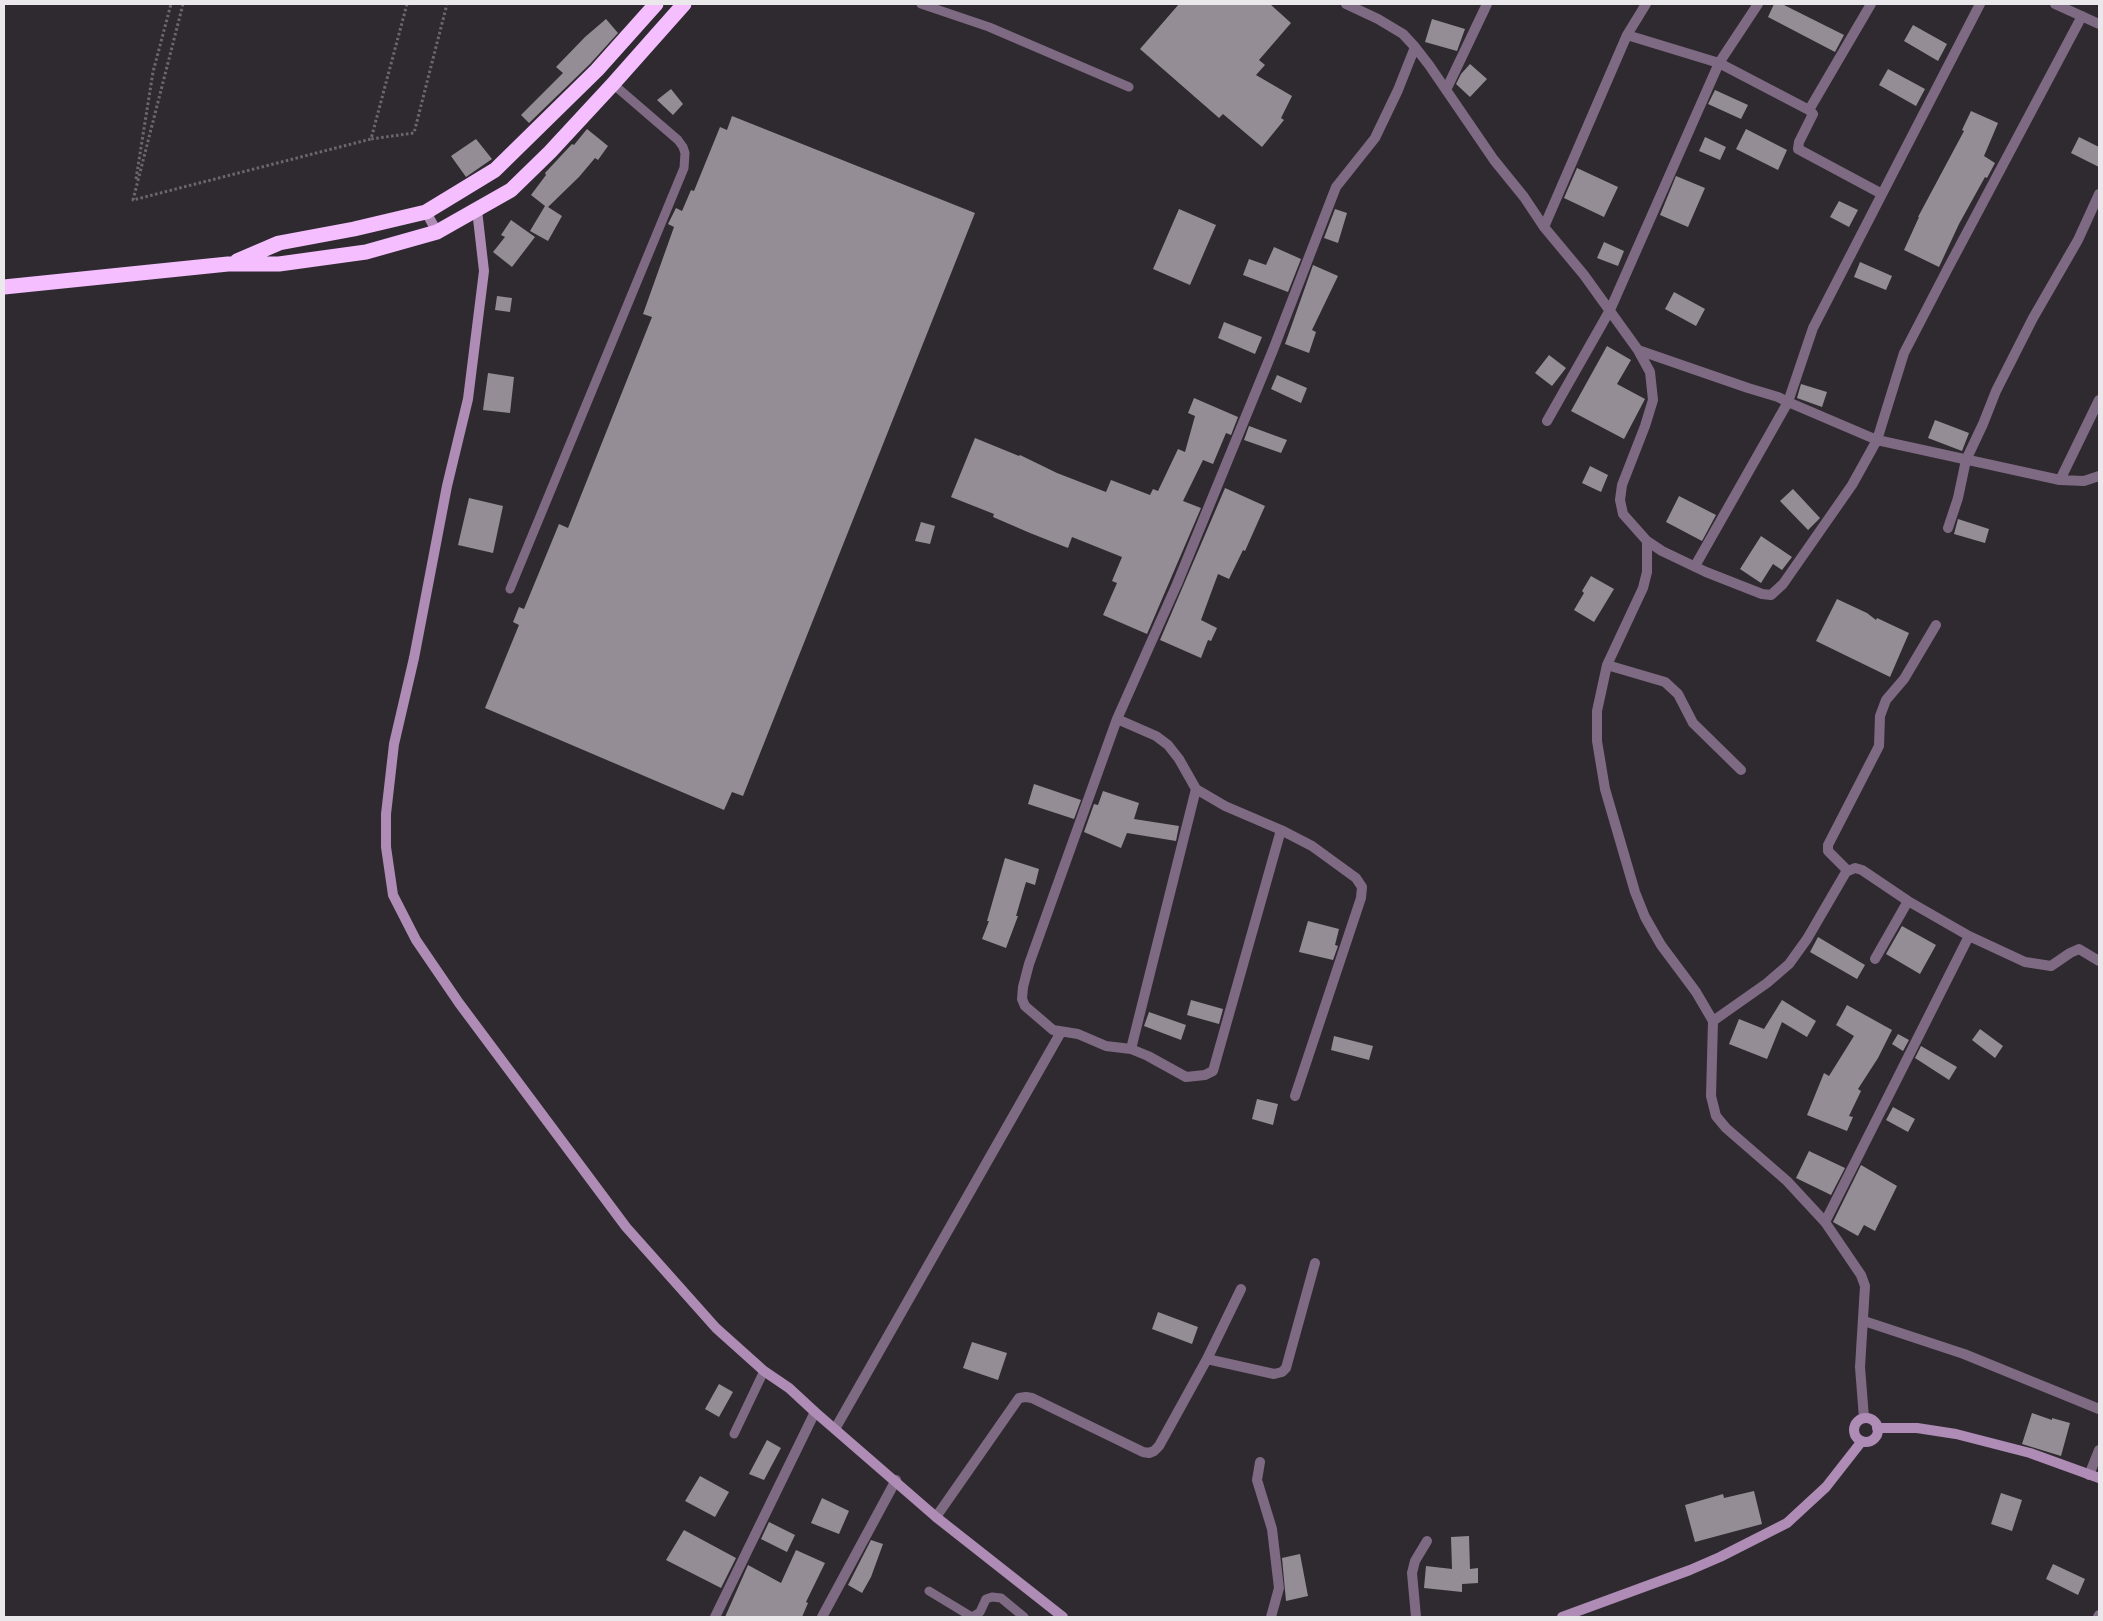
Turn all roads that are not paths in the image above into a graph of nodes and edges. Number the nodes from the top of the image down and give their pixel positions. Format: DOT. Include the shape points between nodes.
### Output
graph roads {
  1 [pos="656,4"];
  2 [pos="684,4"];
  3 [pos="921,4"];
  4 [pos="1346,4"];
  5 [pos="1487,4"];
  6 [pos="1646,4"];
  7 [pos="1758,4"];
  8 [pos="1871,4"];
  9 [pos="1980,4"];
  10 [pos="2056,4"];
  11 [pos="2082,16"];
  12 [pos="2099,24"];
  13 [pos="1626,34"];
  14 [pos="1414,47"];
  15 [pos="1719,63"];
  16 [pos="613,84"];
  17 [pos="1129,87"];
  18 [pos="1446,90"];
  19 [pos="1809,110"];
  20 [pos="1882,194"];
  21 [pos="2099,194"];
  22 [pos="477,210"];
  23 [pos="426,212"];
  24 [pos="1544,228"];
  25 [pos="437,232"];
  26 [pos="228,264"];
  27 [pos="4,287"];
  28 [pos="1610,310"];
  29 [pos="1638,350"];
  30 [pos="2099,400"];
  31 [pos="1788,402"];
  32 [pos="1547,421"];
  33 [pos="1877,440"];
  34 [pos="1966,460"];
  35 [pos="2099,476"];
  36 [pos="2060,480"];
  37 [pos="1948,528"];
  38 [pos="1647,541"];
  39 [pos="1695,566"];
  40 [pos="510,589"];
  41 [pos="1936,625"];
  42 [pos="1607,665"];
  43 [pos="1117,719"];
  44 [pos="1741,770"];
  45 [pos="1196,789"];
  46 [pos="1281,830"];
  47 [pos="1848,870"];
  48 [pos="1908,902"];
  49 [pos="1969,936"];
  50 [pos="1875,959"];
  51 [pos="2099,960"];
  52 [pos="1713,1021"];
  53 [pos="1061,1032"];
  54 [pos="1131,1049"];
  55 [pos="1295,1096"];
  56 [pos="1825,1222"];
  57 [pos="1315,1263"];
  58 [pos="1242,1288"];
  59 [pos="1864,1321"];
  60 [pos="1207,1360"];
  61 [pos="764,1371"];
  62 [pos="2099,1409"];
  63 [pos="815,1412"];
  64 [pos="1864,1418"];
  65 [pos="1877,1428"];
  66 [pos="835,1429"];
  67 [pos="734,1434"];
  68 [pos="1862,1441"];
  69 [pos="2099,1450"];
  70 [pos="1260,1462"];
  71 [pos="2089,1475"];
  72 [pos="2099,1478"];
  73 [pos="896,1480"];
  74 [pos="936,1517"];
  75 [pos="1427,1541"];
  76 [pos="929,1591"];
  77 [pos="1581,1614"];
  78 [pos="1057,1616"];
  79 [pos="715,1617"];
  80 [pos="822,1617"];
  81 [pos="1024,1617"];
  82 [pos="1270,1617"];
  83 [pos="1416,1617"];
  84 [pos="1562,1617"];
  1 -- 23 [label="highway" via="597,70 495,170"];
  2 -- 16 [label="highway"];
  3 -- 17 [label="lane" via="989,26"];
  4 -- 14 [label="street" via="1403,34"];
  5 -- 18 [label="street"];
  6 -- 13 [label="street"];
  7 -- 15 [label="street"];
  8 -- 19 [label="street"];
  9 -- 20 [label="street"];
  10 -- 11 [label="street"];
  11 -- 12 [label="street"];
  11 -- 33 [label="street" via="1904,353"];
  13 -- 15 [label="street"];
  13 -- 24 [label="street"];
  14 -- 18 [label="street"];
  14 -- 43 [label="street" via="1375,138 1336,187 1177,584"];
  15 -- 19 [label="street"];
  15 -- 28 [label="street"];
  16 -- 22 [label="highway" via="511,190"];
  16 -- 40 [label="lane" via="683,147 684,168"];
  18 -- 24 [label="street"];
  19 -- 20 [label="street" via="1813,114 1798,149"];
  20 -- 31 [label="street" via="1813,328"];
  21 -- 34 [label="street" via="2078,240 1996,391"];
  22 -- 25 [label="highway"];
  22 -- 61 [label="main road" via="484,271 468,399 447,486 393,753 386,847 393,895 416,940 459,1003 626,1227 716,1328"];
  23 -- 25 [label="main road"];
  23 -- 26 [label="highway" via="279,243"];
  24 -- 28 [label="street"];
  25 -- 26 [label="highway" via="366,252 279,264"];
  26 -- 27 [label="highway"];
  28 -- 29 [label="street"];
  28 -- 32 [label="street"];
  29 -- 31 [label="street"];
  29 -- 38 [label="street" via="1650,372 1653,400 1622,484 1620,500 1623,514"];
  30 -- 36 [label="street"];
  31 -- 33 [label="street"];
  31 -- 39 [label="street"];
  33 -- 34 [label="street"];
  33 -- 39 [label="street" via="1852,485 1775,594 1762,594"];
  34 -- 36 [label="street"];
  34 -- 37 [label="street"];
  35 -- 36 [label="street" via="2084,481"];
  38 -- 39 [label="street"];
  38 -- 42 [label="street" via="1647,572 1643,588"];
  41 -- 47 [label="street" via="1904,679 1886,700 1880,716 1879,746 1828,845 1828,850"];
  42 -- 44 [label="street" via="1665,682 1678,694 1693,723"];
  42 -- 52 [label="street" via="1597,712 1597,741 1605,789 1632,883 1645,917 1661,945"];
  43 -- 45 [label="street" via="1156,736 1168,745"];
  43 -- 53 [label="street" via="1023,987 1025,1006 1053,1030"];
  45 -- 46 [label="street" via="1225,806"];
  45 -- 54 [label="street"];
  46 -- 54 [label="street" via="1213,1070 1205,1075 1186,1077"];
  46 -- 55 [label="street" via="1312,846 1362,886 1361,898"];
  47 -- 48 [label="street" via="1862,870"];
  47 -- 52 [label="street" via="1807,939 1788,964"];
  48 -- 49 [label="street"];
  48 -- 50 [label="street"];
  49 -- 51 [label="street" via="2024,962 2044,967 2079,949"];
  49 -- 56 [label="street"];
  52 -- 56 [label="street" via="1711,1096 1716,1116 1787,1181"];
  53 -- 54 [label="street" via="1078,1034 1106,1046"];
  53 -- 66 [label="street"];
  56 -- 59 [label="street" via="1862,1276 1865,1286"];
  57 -- 60 [label="street" via="1286,1368 1282,1372 1274,1374"];
  58 -- 60 [label="street"];
  59 -- 62 [label="street" via="1964,1354"];
  59 -- 64 [label="street" via="1860,1368"];
  60 -- 74 [label="street" via="1159,1446 1148,1453 1032,1398 1019,1398"];
  61 -- 63 [label="main road"];
  61 -- 67 [label="lane"];
  63 -- 66 [label="main road"];
  63 -- 79 [label="street"];
  64 -- 65 [label="main road" via="1874,1421"];
  64 -- 68 [label="main road" via="1854,1428"];
  65 -- 68 [label="main road" via="1872,1440"];
  65 -- 71 [label="main road" via="1917,1428 1956,1434 2030,1453"];
  66 -- 73 [label="main road"];
  68 -- 77 [label="main road" via="1826,1487 1788,1523 1720,1558"];
  69 -- 71 [label="street"];
  70 -- 82 [label="street" via="1257,1480 1272,1529 1279,1588"];
  71 -- 72 [label="main road"];
  73 -- 74 [label="main road"];
  73 -- 80 [label="street"];
  74 -- 78 [label="main road"];
  75 -- 83 [label="street" via="1412,1573"];
  76 -- 81 [label="lane" via="972,1617 980,1612 986,1599 992,1597 1001,1598"];
  77 -- 84 [label="main road"];
}
